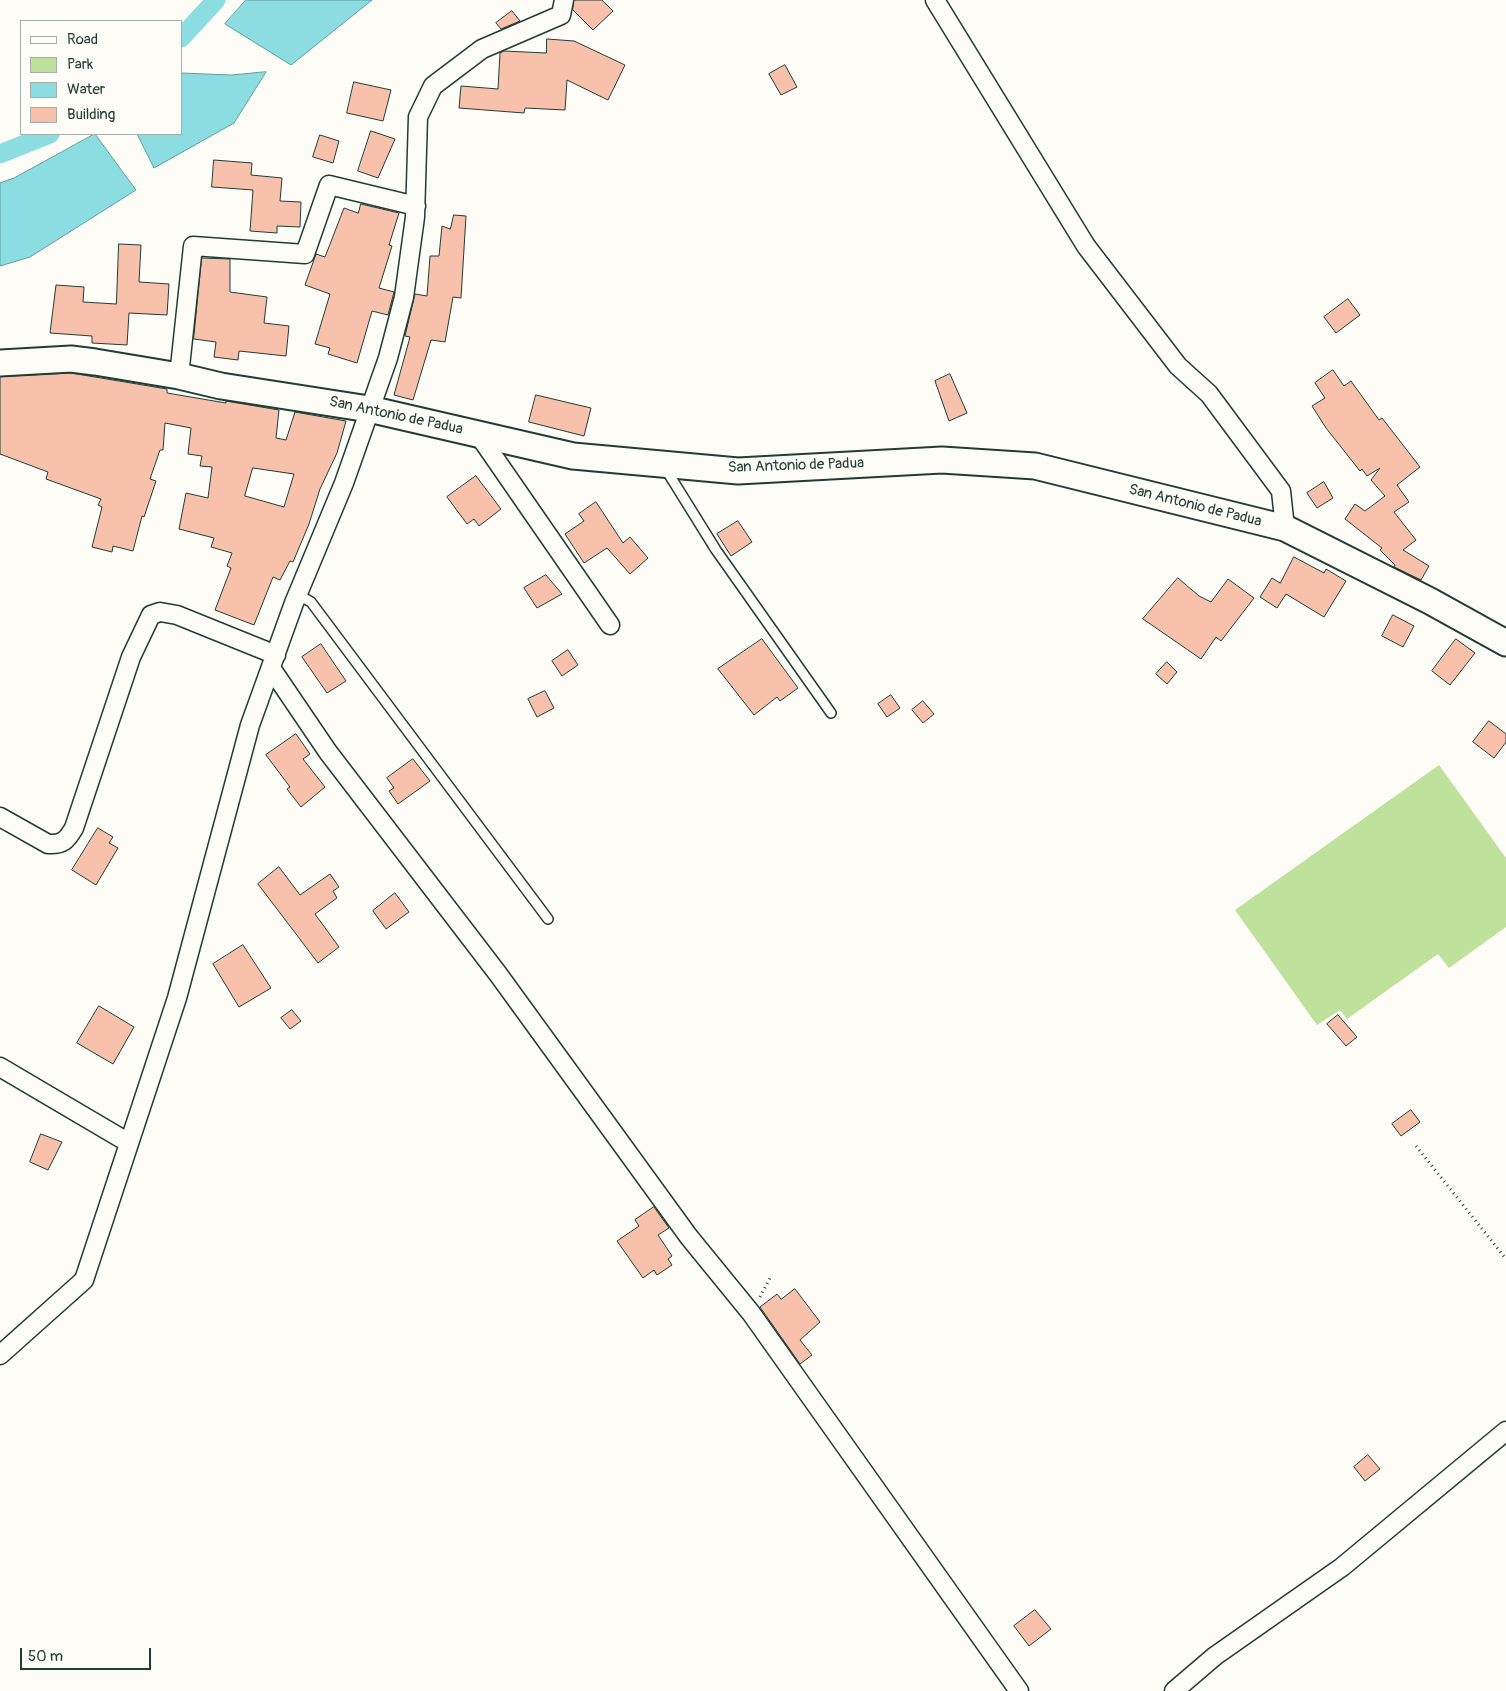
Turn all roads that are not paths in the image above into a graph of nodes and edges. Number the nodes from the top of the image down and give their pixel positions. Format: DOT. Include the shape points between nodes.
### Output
graph roads {
  1 [pos="564,0"];
  2 [pos="934,0"];
  3 [pos="416,206"];
  4 [pos="0,363"];
  5 [pos="179,376"];
  6 [pos="369,408"];
  7 [pos="478,434"];
  8 [pos="662,463"];
  9 [pos="1285,528"];
  10 [pos="298,594"];
  11 [pos="610,625"];
  12 [pos="1506,643"];
  13 [pos="273,661"];
  14 [pos="831,713"];
  15 [pos="0,817"];
  16 [pos="548,919"];
  17 [pos="0,1067"];
  18 [pos="129,1143"];
  19 [pos="4,1346"];
  20 [pos="1506,1431"];
  21 [pos="1019,1691"];
  22 [pos="1174,1691"];
  1 -- 3 [label="street" via="561,15 482,49 433,86 418,117"];
  2 -- 9 [label="street" via="1086,246 1178,366 1209,394 1280,491"];
  3 -- 5 [label="street" via="329,185 305,254 193,246"];
  3 -- 6 [label="street" via="404,297 388,358"];
  4 -- 5 [label="street, San Antonio de Padua" via="71,359"];
  5 -- 6 [label="street, San Antonio de Padua" via="221,386"];
  6 -- 7 [label="street, San Antonio de Padua"];
  6 -- 10 [label="street" via="344,483"];
  7 -- 8 [label="street, San Antonio de Padua" via="573,456"];
  7 -- 11 [label="street"];
  8 -- 9 [label="street, San Antonio de Padua" via="738,471 942,460 1034,466"];
  8 -- 14 [label="lane" via="716,550"];
  9 -- 12 [label="street, San Antonio de Padua"];
  10 -- 13 [label="street"];
  10 -- 16 [label="lane" via="311,602"];
  13 -- 15 [label="street" via="177,615 160,612 151,615 131,657 74,828 66,841 48,844"];
  13 -- 18 [label="street" via="250,725 177,998"];
  13 -- 21 [label="street" via="328,752 498,974 690,1237 751,1313"];
  17 -- 18 [label="street"];
  18 -- 19 [label="street" via="84,1280"];
  20 -- 22 [label="street" via="1342,1567 1215,1656"];
}
